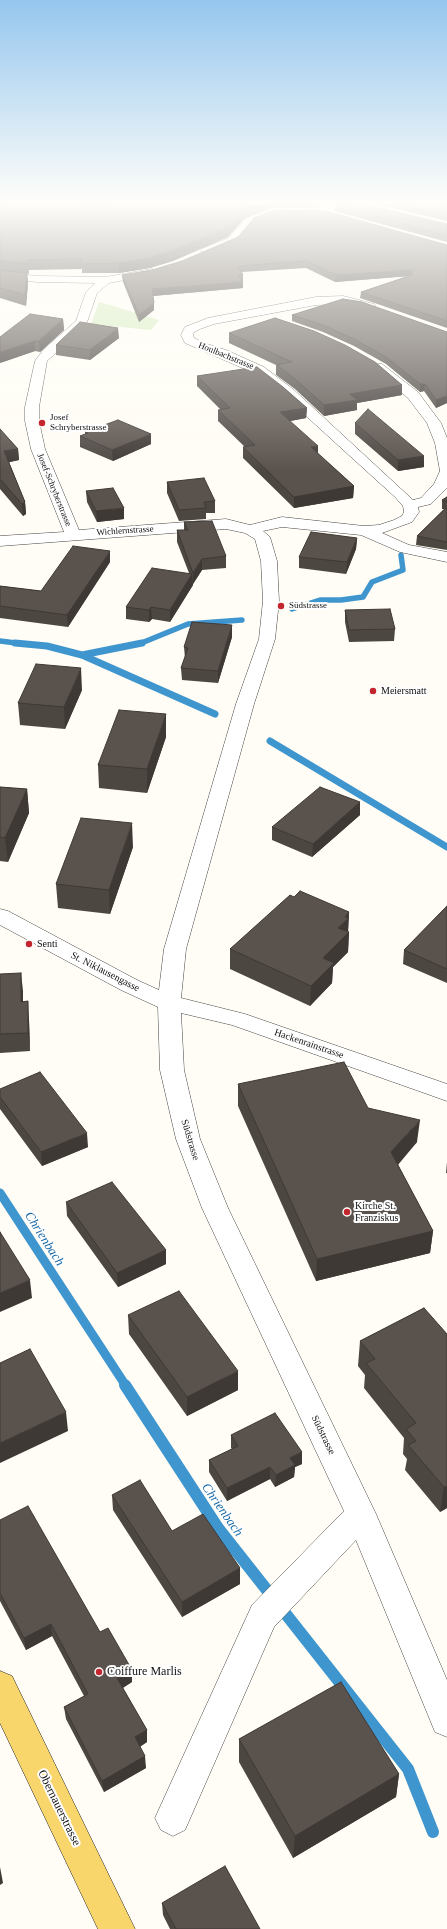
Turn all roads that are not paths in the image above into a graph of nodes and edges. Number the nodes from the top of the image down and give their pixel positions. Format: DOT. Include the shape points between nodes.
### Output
graph roads {
  1 [pos="93,291"];
  2 [pos="380,310"];
  3 [pos="254,314"];
  4 [pos="276,322"];
  5 [pos="368,361"];
  6 [pos="410,505"];
  7 [pos="250,530"];
  8 [pos="364,531"];
  9 [pos="73,535"];
  10 [pos="0,540"];
  11 [pos="447,557"];
  12 [pos="0,916"];
  13 [pos="169,1003"];
  14 [pos="447,1093"];
  15 [pos="361,1514"];
  16 [pos="0,1686"];
  17 [pos="447,1720"];
  18 [pos="173,1818"];
  19 [pos="117,1929"];
  1 -- 9 [label="street, Josef-Schryberstrasse" via="82,322 41,361 32,407 38,449"];
  2 -- 3 [label="street, Houlbachstrasse" via="354,302 330,300"];
  3 -- 4 [label="street"];
  3 -- 6 [label="street, Houlbachstrasse" via="212,321 196,326 186,335 189,340 200,346 259,370 289,393"];
  5 -- 6 [label="street" via="413,395 434,423 442,444 447,471 441,486 426,501"];
  6 -- 8 [label="street" via="412,512 399,524"];
  7 -- 8 [label="street" via="282,522"];
  7 -- 9 [label="street, Wichlernstrasse" via="226,524"];
  7 -- 13 [label="street, Südstrasse" via="262,537 269,561 271,601 267,639 245,704 175,949"];
  8 -- 11 [label="street" via="405,549"];
  9 -- 10 [label="street, Wichlernstrasse"];
  12 -- 13 [label="street, St. Niklausengasse" via="129,985"];
  13 -- 14 [label="street, Hackenrainstrasse" via="237,1019"];
  13 -- 15 [label="street, Südstrasse" via="172,1070 188,1139 215,1208"];
  15 -- 17 [label="street, Südstrasse"];
  15 -- 18 [label="street" via="273,1605"];
  16 -- 19 [label="main road, Obernauerstrasse"];
}
